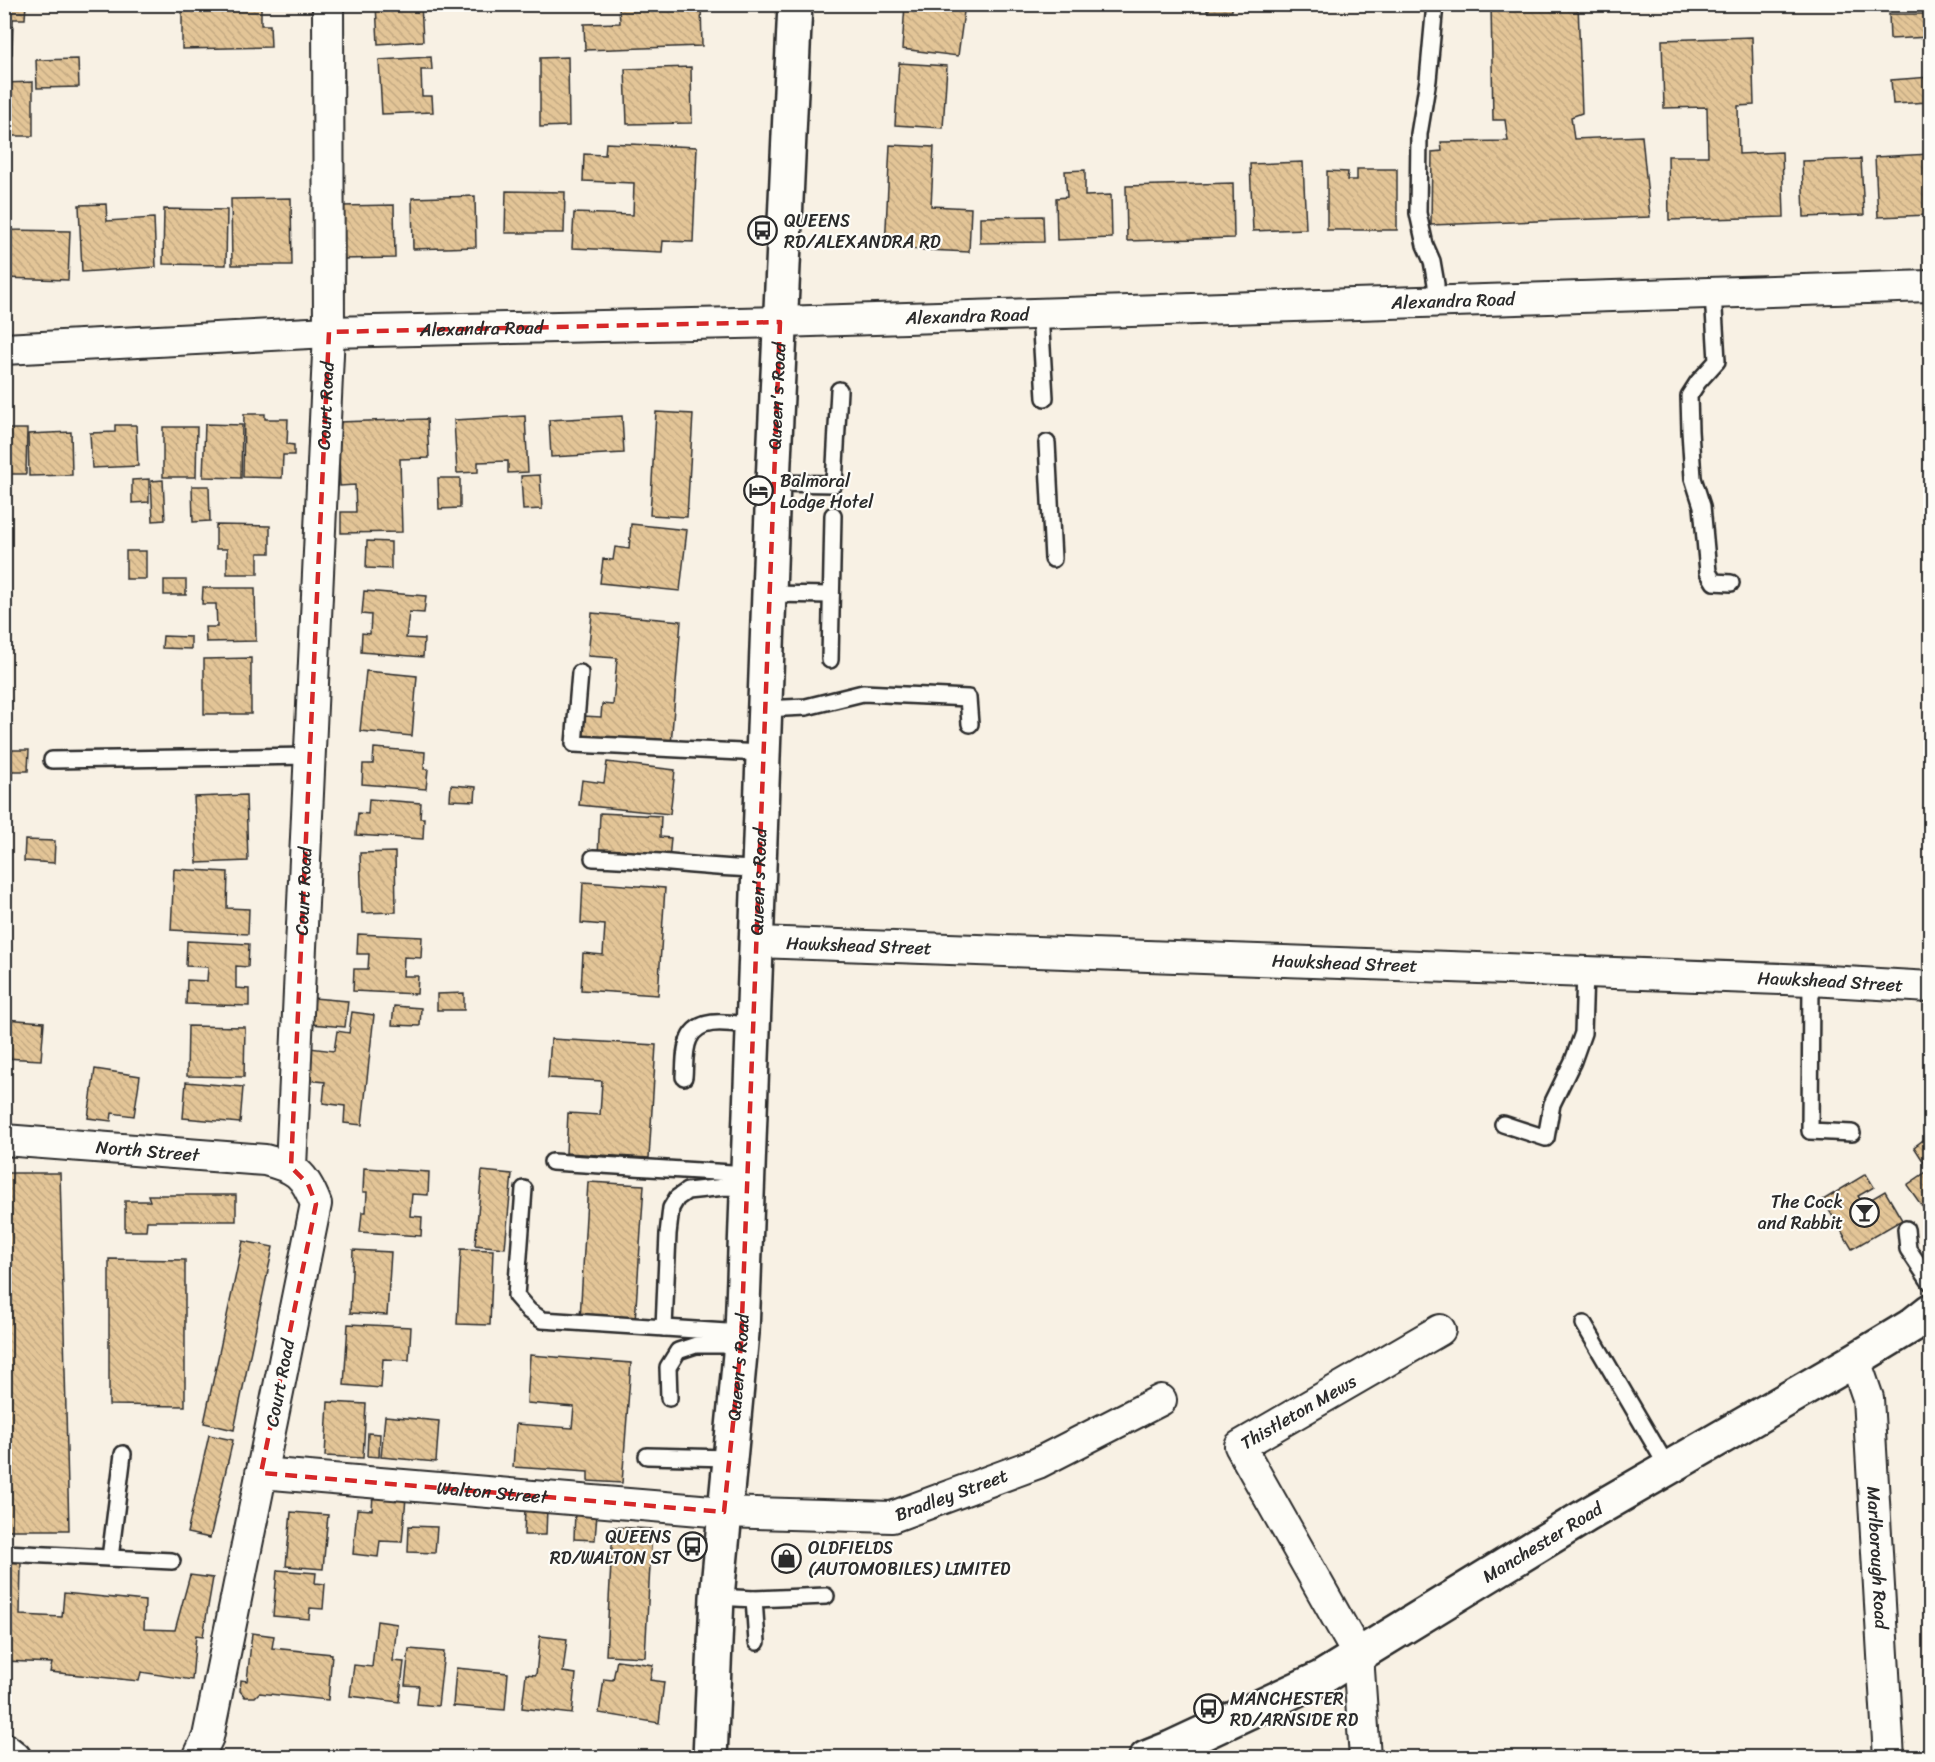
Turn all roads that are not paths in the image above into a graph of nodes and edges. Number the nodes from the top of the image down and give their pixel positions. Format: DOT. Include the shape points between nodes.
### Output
graph roads {
  1 [pos="328,4"];
  2 [pos="795,4"];
  3 [pos="1435,4"];
  4 [pos="1930,286"];
  5 [pos="1713,293"];
  6 [pos="1435,302"];
  7 [pos="1040,314"];
  8 [pos="780,322"];
  9 [pos="329,332"];
  10 [pos="4,349"];
  11 [pos="839,390"];
  12 [pos="1045,398"];
  13 [pos="1047,443"];
  14 [pos="773,483"];
  15 [pos="833,515"];
  16 [pos="1053,559"];
  17 [pos="1731,583"];
  18 [pos="770,594"];
  19 [pos="831,595"];
  20 [pos="830,660"];
  21 [pos="580,673"];
  22 [pos="764,709"];
  23 [pos="970,724"];
  24 [pos="762,753"];
  25 [pos="310,756"];
  26 [pos="52,760"];
  27 [pos="593,858"];
  28 [pos="759,869"];
  29 [pos="757,942"];
  30 [pos="1585,972"];
  31 [pos="1811,980"];
  32 [pos="1930,987"];
  33 [pos="754,1026"];
  34 [pos="684,1077"];
  35 [pos="1503,1124"];
  36 [pos="1852,1133"];
  37 [pos="4,1140"];
  38 [pos="552,1162"];
  39 [pos="291,1167"];
  40 [pos="748,1181"];
  41 [pos="524,1189"];
  42 [pos="1906,1228"];
  43 [pos="1930,1282"];
  44 [pos="1930,1311"];
  45 [pos="1584,1324"];
  46 [pos="664,1328"];
  47 [pos="1440,1330"];
  48 [pos="741,1339"];
  49 [pos="1855,1360"];
  50 [pos="669,1398"];
  51 [pos="1161,1400"];
  52 [pos="123,1454"];
  53 [pos="647,1456"];
  54 [pos="729,1458"];
  55 [pos="1668,1468"];
  56 [pos="261,1473"];
  57 [pos="724,1512"];
  58 [pos="4,1553"];
  59 [pos="110,1558"];
  60 [pos="172,1561"];
  61 [pos="826,1596"];
  62 [pos="717,1597"];
  63 [pos="754,1599"];
  64 [pos="757,1642"];
  65 [pos="1358,1655"];
  66 [pos="4,1750"];
  67 [pos="14,1758"];
  68 [pos="198,1758"];
  69 [pos="710,1758"];
  70 [pos="1146,1758"];
  71 [pos="1365,1758"];
  72 [pos="1889,1758"];
  1 -- 9 [label="street, Court Road"];
  2 -- 8 [label="main road, Queen's Road"];
  3 -- 6 [label="lane" via="1419,134 1418,213 1432,261"];
  4 -- 5 [label="street, Alexandra Road"];
  5 -- 6 [label="street, Alexandra Road"];
  5 -- 17 [label="lane" via="1717,361 1689,396 1690,431 1708,572 1714,582"];
  6 -- 7 [label="street, Alexandra Road"];
  7 -- 8 [label="street, Alexandra Road"];
  7 -- 12 [label="lane"];
  8 -- 9 [label="street, Alexandra Road"];
  8 -- 14 [label="main road, Queen's Road"];
  9 -- 10 [label="street, Alexandra Road"];
  9 -- 25 [label="street, Court Road"];
  11 -- 14 [label="lane" via="834,484"];
  13 -- 16 [label="lane"];
  14 -- 18 [label="main road, Queen's Road"];
  15 -- 19 [label="lane"];
  18 -- 19 [label="lane"];
  18 -- 22 [label="main road, Queen's Road"];
  19 -- 20 [label="lane"];
  21 -- 24 [label="lane" via="574,744"];
  22 -- 23 [label="lane" via="806,707 863,693 968,698"];
  22 -- 24 [label="main road, Queen's Road"];
  24 -- 28 [label="main road, Queen's Road"];
  25 -- 26 [label="lane"];
  25 -- 39 [label="street, Court Road"];
  27 -- 28 [label="lane"];
  28 -- 29 [label="main road, Queen's Road"];
  29 -- 30 [label="street, Hawkshead Street"];
  29 -- 33 [label="main road, Queen's Road"];
  30 -- 31 [label="street, Hawkshead Street"];
  30 -- 35 [label="lane" via="1583,1033 1552,1104 1546,1138"];
  31 -- 32 [label="street, Hawkshead Street"];
  31 -- 36 [label="lane" via="1810,1131"];
  33 -- 34 [label="lane" via="710,1023 696,1028 688,1040"];
  33 -- 40 [label="main road, Queen's Road"];
  37 -- 39 [label="street, North Street" via="265,1160"];
  38 -- 40 [label="lane"];
  39 -- 56 [label="street, Court Road" via="309,1184 316,1204"];
  40 -- 46 [label="lane" via="687,1191 671,1208"];
  40 -- 48 [label="main road, Queen's Road"];
  41 -- 46 [label="lane" via="516,1296 529,1311 542,1320"];
  42 -- 43 [label="lane" via="1908,1249"];
  44 -- 49 [label="main road, Manchester Road"];
  45 -- 55 [label="lane"];
  46 -- 48 [label="lane"];
  47 -- 65 [label="street, Thistleton Mews" via="1240,1446"];
  48 -- 50 [label="lane" via="678,1351 668,1367"];
  48 -- 54 [label="main road, Queen's Road"];
  49 -- 55 [label="main road, Manchester Road"];
  49 -- 72 [label="street, Marlborough Road" via="1868,1398"];
  51 -- 57 [label="street, Bradley Street" via="1038,1463 892,1517"];
  52 -- 59 [label="lane"];
  53 -- 54 [label="lane"];
  54 -- 57 [label="main road, Queen's Road"];
  55 -- 65 [label="main road, Manchester Road"];
  56 -- 57 [label="street, Walton Street"];
  56 -- 68 [label="street, Court Road" via="208,1737"];
  57 -- 62 [label="main road, Queen's Road"];
  58 -- 59 [label="lane"];
  59 -- 60 [label="lane"];
  61 -- 63 [label="lane"];
  62 -- 63 [label="lane"];
  62 -- 69 [label="main road, Queen's Road"];
  63 -- 64 [label="lane"];
  65 -- 70 [label="main road, Manchester Road" via="1321,1678"];
  65 -- 71 [label="street"];
  66 -- 67 [label="main road"];
}
